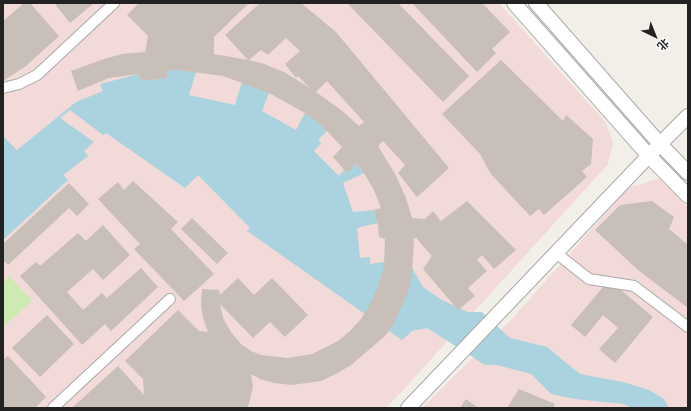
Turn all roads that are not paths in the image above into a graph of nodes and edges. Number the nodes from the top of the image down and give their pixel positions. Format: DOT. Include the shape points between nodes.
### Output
graph roads {
  1 [pos="114,3"];
  2 [pos="514,3"];
  3 [pos="536,3"];
  4 [pos="3,88"];
  5 [pos="688,116"];
  6 [pos="660,144"];
  7 [pos="649,156"];
  8 [pos="688,173"];
  9 [pos="688,196"];
  10 [pos="556,252"];
  11 [pos="170,299"];
  12 [pos="688,327"];
  13 [pos="53,408"];
  14 [pos="408,408"];
  1 -- 4 [label="street" via="37,75"];
  2 -- 7 [label="street"];
  3 -- 6 [label="street"];
  5 -- 6 [label="street"];
  6 -- 7 [label="street"];
  6 -- 8 [label="street"];
  7 -- 9 [label="street"];
  7 -- 10 [label="street"];
  10 -- 12 [label="street" via="589,279 634,286"];
  10 -- 14 [label="street"];
  11 -- 13 [label="street"];
}
